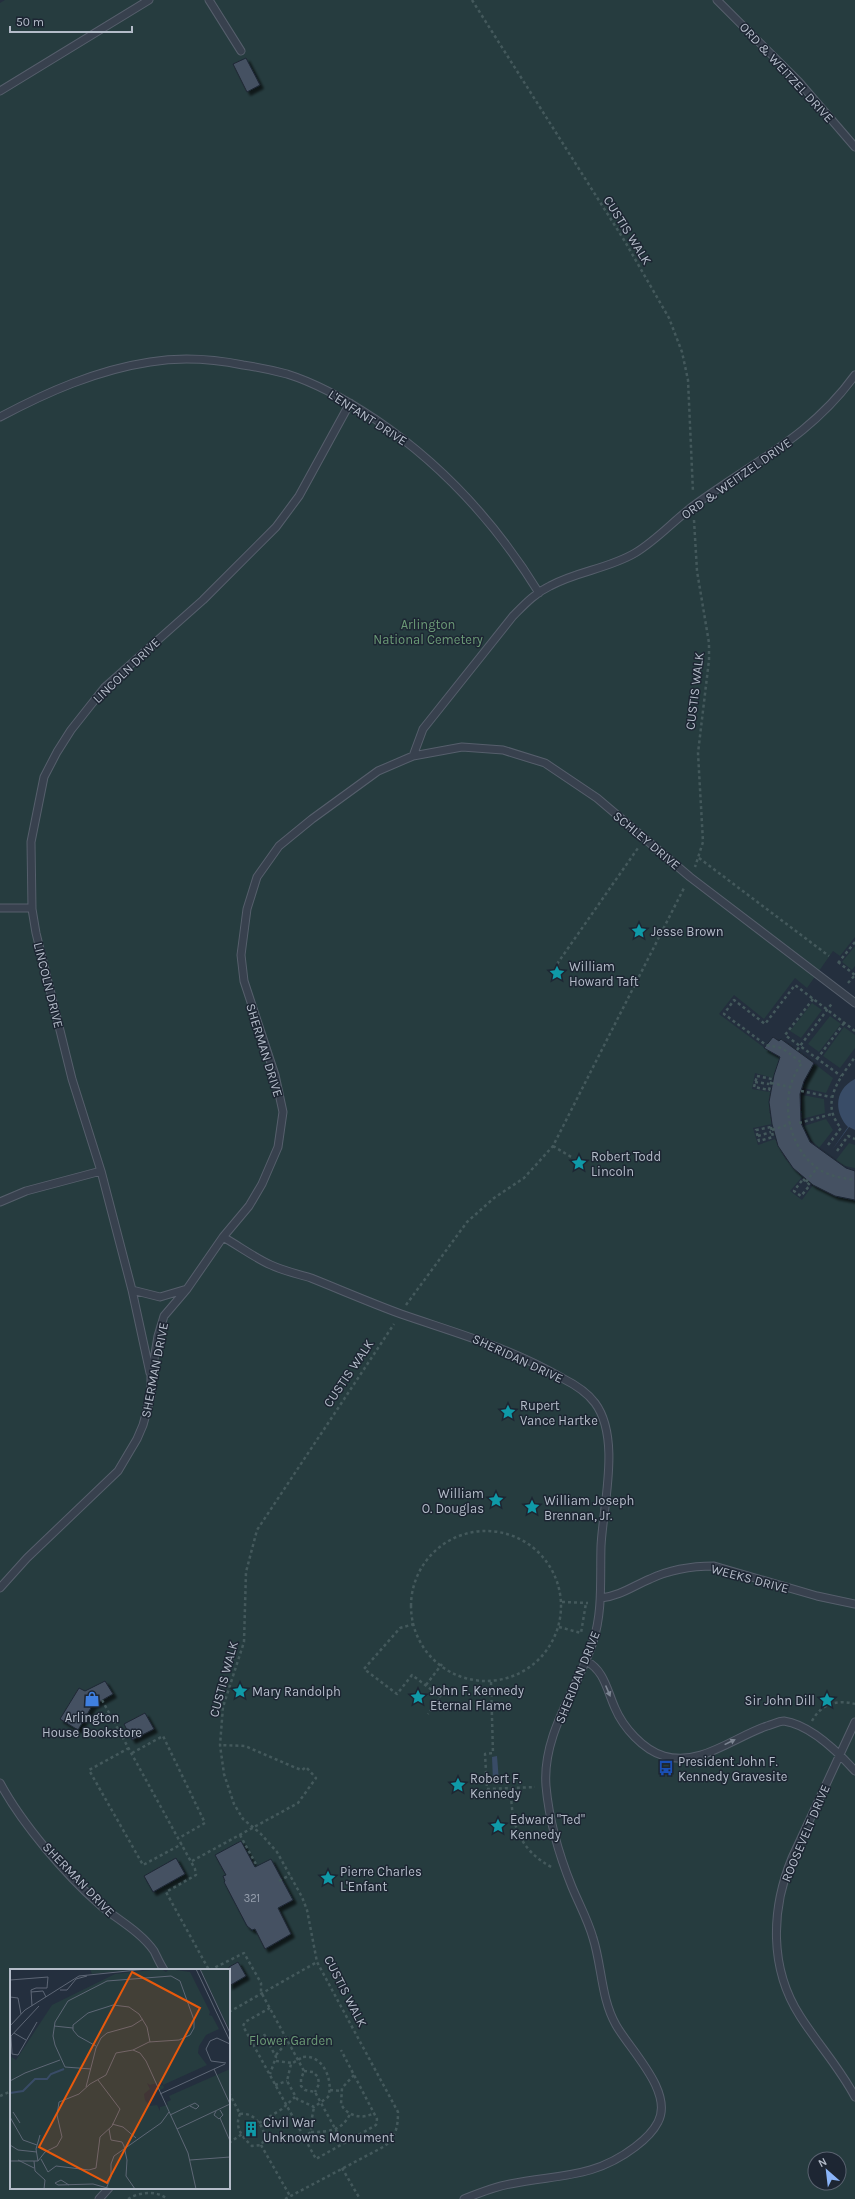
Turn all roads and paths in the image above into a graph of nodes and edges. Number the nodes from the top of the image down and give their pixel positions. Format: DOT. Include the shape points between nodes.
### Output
graph roads {
  1 [pos="149,0"];
  2 [pos="210,0"];
  3 [pos="472,0"];
  4 [pos="717,0"];
  5 [pos="240,51"];
  6 [pos="0,91"];
  7 [pos="855,147"];
  8 [pos="855,375"];
  9 [pos="350,403"];
  10 [pos="0,417"];
  11 [pos="693,496"];
  12 [pos="694,516"];
  13 [pos="539,593"];
  14 [pos="412,756"];
  15 [pos="639,847"];
  16 [pos="699,858"];
  17 [pos="695,868"];
  18 [pos="685,886"];
  19 [pos="0,908"];
  20 [pos="32,908"];
  21 [pos="855,942"];
  22 [pos="829,956"];
  23 [pos="557,964"];
  24 [pos="855,975"];
  25 [pos="848,983"];
  26 [pos="813,999"];
  27 [pos="834,1002"];
  28 [pos="855,1003"];
  29 [pos="828,1010"];
  30 [pos="844,1023"];
  31 [pos="855,1031"];
  32 [pos="800,1046"];
  33 [pos="797,1050"];
  34 [pos="855,1057"];
  35 [pos="817,1059"];
  36 [pos="841,1076"];
  37 [pos="755,1082"];
  38 [pos="770,1084"];
  39 [pos="790,1087"];
  40 [pos="801,1091"];
  41 [pos="831,1097"];
  42 [pos="832,1114"];
  43 [pos="799,1123"];
  44 [pos="790,1124"];
  45 [pos="771,1131"];
  46 [pos="757,1136"];
  47 [pos="855,1139"];
  48 [pos="828,1145"];
  49 [pos="553,1146"];
  50 [pos="837,1151"];
  51 [pos="573,1158"];
  52 [pos="817,1168"];
  53 [pos="102,1171"];
  54 [pos="855,1180"];
  55 [pos="806,1182"];
  56 [pos="0,1202"];
  57 [pos="223,1237"];
  58 [pos="132,1290"];
  59 [pos="187,1290"];
  60 [pos="408,1302"];
  61 [pos="400,1313"];
  62 [pos="151,1377"];
  63 [pos="0,1588"];
  64 [pos="601,1598"];
  65 [pos="562,1602"];
  66 [pos="586,1603"];
  67 [pos="590,1603"];
  68 [pos="855,1604"];
  69 [pos="414,1624"];
  70 [pos="559,1627"];
  71 [pos="586,1661"];
  72 [pos="442,1664"];
  73 [pos="490,1682"];
  74 [pos="426,1685"];
  75 [pos="102,1700"];
  76 [pos="855,1704"];
  77 [pos="110,1713"];
  78 [pos="428,1714"];
  79 [pos="85,1717"];
  80 [pos="855,1722"];
  81 [pos="808,1731"];
  82 [pos="220,1745"];
  83 [pos="129,1748"];
  84 [pos="132,1753"];
  85 [pos="839,1755"];
  86 [pos="855,1771"];
  87 [pos="0,1782"];
  88 [pos="533,1787"];
  89 [pos="511,1789"];
  90 [pos="252,1828"];
  91 [pos="240,1835"];
  92 [pos="179,1838"];
  93 [pos="182,1844"];
  94 [pos="192,1861"];
  95 [pos="257,1866"];
  96 [pos="557,1869"];
  97 [pos="290,1875"];
  98 [pos="279,1881"];
  99 [pos="318,1962"];
  100 [pos="163,1969"];
  101 [pos="209,1969"];
  102 [pos="212,1969"];
  103 [pos="262,1992"];
  104 [pos="270,2008"];
  105 [pos="230,2011"];
  106 [pos="264,2034"];
  107 [pos="288,2041"];
  108 [pos="341,2050"];
  109 [pos="276,2055"];
  110 [pos="298,2060"];
  111 [pos="276,2061"];
  112 [pos="293,2062"];
  113 [pos="304,2071"];
  114 [pos="269,2074"];
  115 [pos="354,2075"];
  116 [pos="287,2081"];
  117 [pos="275,2085"];
  118 [pos="330,2090"];
  119 [pos="10,2091"];
  120 [pos="341,2091"];
  121 [pos="315,2092"];
  122 [pos="230,2095"];
  123 [pos="0,2096"];
  124 [pos="295,2097"];
  125 [pos="855,2097"];
  126 [pos="321,2103"];
  127 [pos="286,2105"];
  128 [pos="314,2107"];
  129 [pos="374,2113"];
  130 [pos="240,2114"];
  131 [pos="350,2114"];
  132 [pos="259,2123"];
  133 [pos="336,2129"];
  134 [pos="311,2132"];
  135 [pos="242,2134"];
  136 [pos="303,2137"];
  137 [pos="230,2142"];
  138 [pos="344,2143"];
  139 [pos="261,2145"];
  140 [pos="342,2168"];
  141 [pos="109,2189"];
  142 [pos="146,2189"];
  143 [pos="146,2193"];
  144 [pos="290,2196"];
  145 [pos="99,2199"];
  146 [pos="128,2199"];
  147 [pos="167,2199"];
  148 [pos="285,2199"];
  149 [pos="360,2199"];
  150 [pos="464,2199"];
  1 -- 6 [label="lane"];
  2 -- 5 [label="lane"];
  3 -- 11 [label="path, CUSTIS WALK" via="624,240 669,318 682,352 688,380"];
  4 -- 7 [label="lane, ORD & WEITZEL DRIVE" via="799,82"];
  8 -- 13 [label="lane, ORD & WEITZEL DRIVE" via="810,425 792,440 699,502 636,552 619,562 550,585"];
  9 -- 10 [label="lane, L'ENFANT DRIVE" via="318,386 287,374 222,361 152,361 96,374 34,399"];
  9 -- 13 [label="lane, L'ENFANT DRIVE" via="405,440 461,490 514,554"];
  9 -- 20 [label="lane, LINCOLN DRIVE" via="299,496 276,527 203,600 105,687 67,736 44,777 36,812 31,842"];
  12 -- 16 [label="path, CUSTIS WALK" via="697,571 709,643 707,679 698,740 703,836"];
  13 -- 14 [label="lane" via="513,616 423,729"];
  14 -- 28 [label="lane, SCHLEY DRIVE" via="462,747 503,750 545,763 597,798 690,877"];
  14 -- 57 [label="lane, SHERMAN DRIVE" via="378,771 312,819 279,846 257,877 242,934 241,955 244,981 276,1074 283,1112 278,1147 262,1184 249,1206"];
  15 -- 23 [label="path"];
  16 -- 17 [label="path, CUSTIS WALK"];
  16 -- 22 [label="path"];
  18 -- 49 [label="path"];
  19 -- 20 [label="lane"];
  20 -- 53 [label="lane, LINCOLN DRIVE" via="72,1079"];
  21 -- 24 [label="path" via="838,962"];
  24 -- 25 [label="path"];
  26 -- 29 [label="path"];
  26 -- 32 [label="path" via="785,1035"];
  26 -- 39 [label="path" via="795,986 765,1024 734,1000 724,1014 766,1045 782,1048 802,1063 794,1074"];
  27 -- 29 [label="path"];
  29 -- 30 [label="path"];
  29 -- 32 [label="path"];
  30 -- 31 [label="path"];
  30 -- 35 [label="path"];
  32 -- 33 [label="path"];
  32 -- 35 [label="path"];
  34 -- 36 [label="path"];
  35 -- 36 [label="path"];
  36 -- 41 [label="path"];
  37 -- 38 [label="path"];
  37 -- 38 [label="path" via="754,1088 768,1090"];
  37 -- 38 [label="path" via="756,1076 772,1079"];
  38 -- 39 [label="path"];
  39 -- 44 [label="path" via="787,1107"];
  40 -- 41 [label="path"];
  41 -- 42 [label="path"];
  42 -- 43 [label="path"];
  42 -- 48 [label="path" via="841,1128"];
  44 -- 45 [label="path"];
  44 -- 52 [label="path" via="800,1147"];
  45 -- 46 [label="path"];
  45 -- 46 [label="path" via="771,1127 756,1130"];
  45 -- 46 [label="path" via="773,1137 759,1142"];
  47 -- 50 [label="path" via="848,1136"];
  49 -- 51 [label="path"];
  49 -- 60 [label="path" via="524,1178 494,1198 467,1222"];
  52 -- 54 [label="path" via="835,1177"];
  52 -- 55 [label="path"];
  53 -- 56 [label="lane" via="26,1191"];
  53 -- 58 [label="lane, LINCOLN DRIVE"];
  55 -- 55 [label="path" via="810,1185 801,1196 794,1191 803,1179"];
  57 -- 59 [label="lane, SHERMAN DRIVE"];
  57 -- 61 [label="lane, SHERIDAN DRIVE" via="270,1265"];
  58 -- 59 [label="lane" via="160,1297"];
  58 -- 62 [label="lane, LINCOLN DRIVE"];
  59 -- 62 [label="lane, SHERMAN DRIVE" via="164,1316"];
  61 -- 64 [label="lane, SHERIDAN DRIVE" via="459,1332 528,1360 573,1384 595,1403 604,1421 608,1450 601,1546"];
  61 -- 82 [label="path, CUSTIS WALK" via="257,1530 246,1572 244,1642 223,1708"];
  62 -- 63 [label="lane, SHERMAN DRIVE" via="151,1396 143,1425 118,1471 27,1558"];
  64 -- 68 [label="lane, WEEKS DRIVE" via="618,1595 670,1571 706,1566"];
  64 -- 71 [label="lane, SHERIDAN DRIVE" via="595,1637"];
  65 -- 66 [label="path"];
  65 -- 69 [label="path" via="551,1568 532,1546 506,1533 476,1532 446,1543 424,1562 412,1592 411,1613"];
  65 -- 70 [label="path"];
  66 -- 67 [label="path"];
  66 -- 70 [label="path" via="581,1633"];
  69 -- 72 [label="path" via="423,1647"];
  69 -- 74 [label="path" via="400,1628 364,1669 397,1694 412,1675"];
  70 -- 73 [label="path" via="550,1647 536,1662 515,1675"];
  71 -- 81 [label="lane, one-way" via="598,1669 615,1709 625,1725 646,1747 662,1756 681,1758 706,1754 756,1730 783,1721"];
  71 -- 150 [label="lane, SHERIDAN DRIVE" via="548,1751 546,1770 550,1813 566,1873 594,1938 604,1992 612,2017 658,2089 662,2101 660,2120 644,2139 626,2154 604,2166 578,2174 507,2184"];
  72 -- 73 [label="path" via="467,1680"];
  72 -- 74 [label="path"];
  73 -- 89 [label="path" via="493,1753 485,1754 487,1789"];
  74 -- 78 [label="path" via="441,1696"];
  75 -- 77 [label="path"];
  76 -- 81 [label="path" via="834,1702 823,1707 816,1713"];
  77 -- 79 [label="path" via="93,1723"];
  77 -- 83 [label="path"];
  80 -- 85 [label="lane, ROOSEVELT DRIVE"];
  81 -- 85 [label="lane" via="830,1745"];
  82 -- 90 [label="path, CUSTIS WALK" via="222,1766 231,1798 243,1819"];
  82 -- 90 [label="path" via="245,1746 296,1768 302,1770 306,1767 316,1778 298,1803"];
  83 -- 84 [label="path"];
  83 -- 93 [label="path" via="89,1770 143,1865"];
  84 -- 92 [label="path"];
  84 -- 92 [label="path" via="163,1736 205,1823"];
  85 -- 86 [label="lane"];
  85 -- 125 [label="lane, ROOSEVELT DRIVE" via="783,1880 775,1920 779,1961 790,1998"];
  87 -- 100 [label="lane, SHERMAN DRIVE" via="8,1798 68,1873 100,1905 153,1950"];
  88 -- 89 [label="path"];
  89 -- 96 [label="path" via="511,1814 516,1830 536,1856"];
  90 -- 91 [label="path"];
  90 -- 97 [label="path, CUSTIS WALK" via="277,1852"];
  91 -- 94 [label="path"];
  91 -- 95 [label="path"];
  92 -- 93 [label="path"];
  93 -- 94 [label="path"];
  94 -- 101 [label="path" via="196,1875 166,1892"];
  97 -- 98 [label="path"];
  97 -- 99 [label="path, CUSTIS WALK" via="307,1910"];
  99 -- 103 [label="path"];
  99 -- 140 [label="path, CUSTIS WALK" via="398,2112 398,2124 391,2141"];
  102 -- 103 [label="path" via="244,1953 261,1984"];
  103 -- 104 [label="path"];
  103 -- 105 [label="path"];
  104 -- 107 [label="path"];
  104 -- 114 [label="path" via="245,2022 243,2026"];
  106 -- 109 [label="path"];
  107 -- 109 [label="path"];
  107 -- 110 [label="path"];
  108 -- 115 [label="path"];
  109 -- 111 [label="path"];
  110 -- 112 [label="path"];
  110 -- 113 [label="path"];
  110 -- 118 [label="path" via="308,2057 320,2063 328,2075"];
  111 -- 112 [label="path"];
  111 -- 114 [label="path"];
  112 -- 116 [label="path"];
  113 -- 121 [label="path" via="301,2086 305,2090"];
  113 -- 121 [label="path" via="313,2072 319,2078"];
  114 -- 117 [label="path"];
  115 -- 120 [label="path" via="343,2085"];
  115 -- 129 [label="path"];
  116 -- 117 [label="path"];
  116 -- 124 [label="path"];
  117 -- 127 [label="path"];
  118 -- 120 [label="path"];
  118 -- 126 [label="path" via="328,2097"];
  119 -- 123 [label="path"];
  120 -- 131 [label="path" via="341,2104"];
  121 -- 126 [label="path"];
  122 -- 130 [label="path"];
  124 -- 127 [label="path"];
  124 -- 128 [label="path"];
  126 -- 128 [label="path"];
  126 -- 133 [label="path"];
  127 -- 132 [label="path"];
  127 -- 136 [label="path"];
  128 -- 134 [label="path"];
  129 -- 131 [label="path" via="363,2116"];
  129 -- 138 [label="path" via="376,2125"];
  130 -- 132 [label="path" via="250,2114"];
  130 -- 135 [label="path" via="237,2125"];
  131 -- 133 [label="path"];
  132 -- 139 [label="path" via="265,2139"];
  133 -- 134 [label="path"];
  133 -- 138 [label="path"];
  134 -- 136 [label="path"];
  135 -- 137 [label="path"];
  135 -- 139 [label="path" via="252,2146"];
  136 -- 138 [label="path" via="316,2159"];
  139 -- 144 [label="path"];
  140 -- 144 [label="path, CUSTIS WALK"];
  140 -- 149 [label="path"];
  141 -- 145 [label="lane"];
  142 -- 143 [label="path"];
  143 -- 146 [label="path"];
  143 -- 147 [label="path"];
  144 -- 148 [label="path, CUSTIS WALK"];
}
